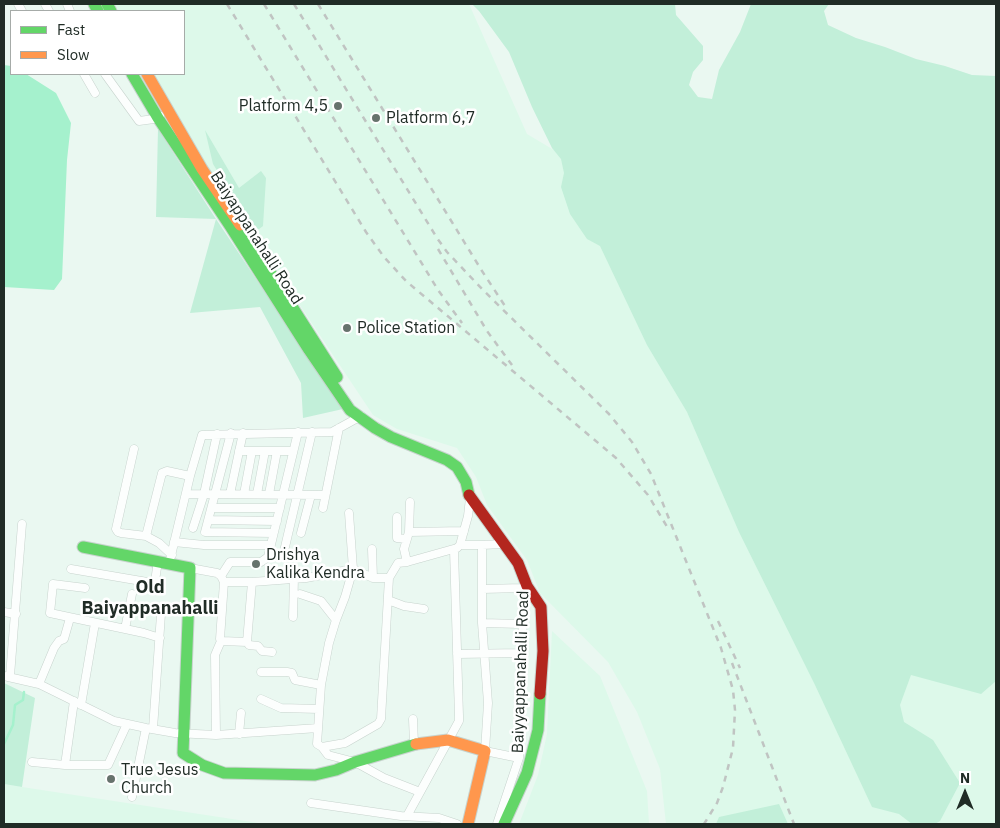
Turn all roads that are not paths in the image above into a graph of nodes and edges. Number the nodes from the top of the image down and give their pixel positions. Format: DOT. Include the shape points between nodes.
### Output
graph roads {
  1 [pos="85,75"];
  2 [pos="106,75"];
  3 [pos="133,75"];
  4 [pos="148,75"];
  5 [pos="95,93"];
  6 [pos="169,112"];
  7 [pos="158,118"];
  8 [pos="272,286"];
  9 [pos="360,416"];
  10 [pos="339,428"];
  11 [pos="298,432"];
  12 [pos="312,432"];
  13 [pos="231,433"];
  14 [pos="243,433"];
  15 [pos="217,434"];
  16 [pos="134,449"];
  17 [pos="294,450"];
  18 [pos="239,451"];
  19 [pos="252,451"];
  20 [pos="265,451"];
  21 [pos="277,451"];
  22 [pos="190,476"];
  23 [pos="186,494"];
  24 [pos="204,494"];
  25 [pos="216,494"];
  26 [pos="230,494"];
  27 [pos="244,494"];
  28 [pos="257,494"];
  29 [pos="269,494"];
  30 [pos="283,494"];
  31 [pos="297,494"];
  32 [pos="311,495"];
  33 [pos="326,495"];
  34 [pos="470,498"];
  35 [pos="410,502"];
  36 [pos="212,508"];
  37 [pos="280,508"];
  38 [pos="323,508"];
  39 [pos="349,513"];
  40 [pos="397,517"];
  41 [pos="209,520"];
  42 [pos="277,520"];
  43 [pos="22,524"];
  44 [pos="178,528"];
  45 [pos="193,528"];
  46 [pos="206,528"];
  47 [pos="464,531"];
  48 [pos="274,533"];
  49 [pos="301,533"];
  50 [pos="408,535"];
  51 [pos="146,536"];
  52 [pos="174,542"];
  53 [pos="503,544"];
  54 [pos="270,545"];
  55 [pos="482,545"];
  56 [pos="285,546"];
  57 [pos="83,547"];
  58 [pos="457,547"];
  59 [pos="372,549"];
  60 [pos="166,560"];
  61 [pos="407,562"];
  62 [pos="190,568"];
  63 [pos="71,569"];
  64 [pos="353,569"];
  65 [pos="294,578"];
  66 [pos="373,578"];
  67 [pos="389,578"];
  68 [pos="222,579"];
  69 [pos="252,582"];
  70 [pos="523,583"];
  71 [pos="85,588"];
  72 [pos="482,588"];
  73 [pos="132,594"];
  74 [pos="300,594"];
  75 [pos="388,600"];
  76 [pos="424,609"];
  77 [pos="4,612"];
  78 [pos="16,614"];
  79 [pos="161,614"];
  80 [pos="293,617"];
  81 [pos="70,618"];
  82 [pos="336,620"];
  83 [pos="96,623"];
  84 [pos="482,623"];
  85 [pos="522,624"];
  86 [pos="125,629"];
  87 [pos="160,638"];
  88 [pos="220,641"];
  89 [pos="246,642"];
  90 [pos="272,652"];
  91 [pos="522,653"];
  92 [pos="457,654"];
  93 [pos="484,654"];
  94 [pos="261,672"];
  95 [pos="7,676"];
  96 [pos="39,684"];
  97 [pos="321,685"];
  98 [pos="261,699"];
  99 [pos="77,703"];
  100 [pos="319,709"];
  101 [pos="240,713"];
  102 [pos="413,719"];
  103 [pos="127,724"];
  104 [pos="318,728"];
  105 [pos="150,729"];
  106 [pos="182,733"];
  107 [pos="239,734"];
  108 [pos="216,735"];
  109 [pos="448,740"];
  110 [pos="414,744"];
  111 [pos="322,747"];
  112 [pos="485,751"];
  113 [pos="519,758"];
  114 [pos="32,762"];
  115 [pos="355,762"];
  116 [pos="65,765"];
  117 [pos="420,792"];
  118 [pos="132,797"];
  119 [pos="311,803"];
  120 [pos="406,816"];
  121 [pos="457,824"];
  122 [pos="468,824"];
  123 [pos="498,824"];
  124 [pos="504,824"];
  1 -- 5 [label="street"];
  2 -- 7 [label="street" via="139,121"];
  3 -- 7 [label="street, Baiyappanahalli Road"];
  4 -- 6 [label="street, Baiyappanahalli Road"];
  6 -- 7 [label="street"];
  6 -- 8 [label="street, Baiyappanahalli Road" via="202,170 240,223"];
  7 -- 8 [label="street, Baiyappanahalli Road"];
  8 -- 9 [label="street, Baiyappanahalli Road" via="357,407"];
  9 -- 10 [label="street"];
  9 -- 34 [label="street, Baiyappanahalli Road" via="391,437 457,467"];
  10 -- 12 [label="street" via="332,432"];
  10 -- 33 [label="street"];
  11 -- 12 [label="street"];
  11 -- 14 [label="street"];
  11 -- 17 [label="street"];
  12 -- 31 [label="street"];
  13 -- 14 [label="street"];
  13 -- 15 [label="street"];
  13 -- 25 [label="street"];
  14 -- 18 [label="street"];
  15 -- 22 [label="street" via="201,436"];
  15 -- 24 [label="street"];
  16 -- 51 [label="street" via="116,529 122,533"];
  17 -- 21 [label="street"];
  17 -- 30 [label="street"];
  18 -- 19 [label="street"];
  18 -- 26 [label="street"];
  19 -- 20 [label="street"];
  19 -- 27 [label="street"];
  20 -- 21 [label="street"];
  20 -- 28 [label="street"];
  21 -- 29 [label="street"];
  22 -- 23 [label="street"];
  22 -- 51 [label="street" via="167,471 162,473"];
  23 -- 24 [label="street"];
  23 -- 44 [label="street"];
  24 -- 25 [label="street"];
  24 -- 45 [label="street"];
  25 -- 26 [label="street"];
  25 -- 36 [label="street"];
  26 -- 27 [label="street"];
  27 -- 28 [label="street"];
  28 -- 29 [label="street"];
  29 -- 30 [label="street"];
  30 -- 31 [label="street"];
  30 -- 37 [label="street"];
  31 -- 32 [label="street"];
  31 -- 56 [label="street"];
  32 -- 33 [label="street"];
  32 -- 49 [label="street"];
  33 -- 38 [label="street"];
  34 -- 47 [label="street"];
  34 -- 53 [label="street, Baiyappanahalli Road"];
  35 -- 50 [label="street"];
  36 -- 37 [label="street"];
  36 -- 41 [label="street"];
  37 -- 42 [label="street"];
  39 -- 64 [label="street"];
  40 -- 50 [label="street" via="397,538"];
  41 -- 42 [label="street"];
  41 -- 46 [label="street"];
  42 -- 48 [label="street"];
  43 -- 78 [label="street"];
  44 -- 45 [label="street"];
  44 -- 52 [label="street"];
  45 -- 46 [label="street"];
  46 -- 48 [label="street" via="207,533"];
  47 -- 50 [label="street"];
  47 -- 58 [label="street"];
  48 -- 54 [label="street"];
  50 -- 61 [label="street" via="404,549"];
  51 -- 60 [label="street" via="160,544"];
  52 -- 54 [label="street"];
  52 -- 60 [label="street"];
  53 -- 55 [label="street"];
  53 -- 70 [label="street, Baiyappanahalli Road" via="518,563"];
  54 -- 68 [label="street" via="265,561 230,562"];
  55 -- 58 [label="street"];
  55 -- 72 [label="street"];
  57 -- 60 [label="street"];
  58 -- 61 [label="street"];
  58 -- 92 [label="street"];
  59 -- 66 [label="street"];
  60 -- 62 [label="street"];
  60 -- 63 [label="street" via="153,583"];
  61 -- 67 [label="street" via="398,563"];
  62 -- 68 [label="street" via="217,573"];
  62 -- 106 [label="street"];
  64 -- 65 [label="street"];
  64 -- 66 [label="street"];
  64 -- 82 [label="street"];
  65 -- 69 [label="street"];
  65 -- 80 [label="street"];
  66 -- 67 [label="street"];
  67 -- 75 [label="street"];
  68 -- 69 [label="street"];
  68 -- 88 [label="street"];
  69 -- 89 [label="street"];
  70 -- 72 [label="street"];
  70 -- 85 [label="street, Baiyyappanahalli Road"];
  70 -- 124 [label="street, Baiyappanahalli Road" via="541,607 543,651 538,730 528,773"];
  71 -- 81 [label="street" via="52,585 50,613"];
  72 -- 84 [label="street"];
  73 -- 86 [label="street"];
  74 -- 82 [label="street" via="321,601"];
  75 -- 76 [label="street"];
  75 -- 111 [label="street" via="381,719 345,743"];
  77 -- 78 [label="street"];
  78 -- 95 [label="street"];
  79 -- 87 [label="street"];
  81 -- 83 [label="street"];
  81 -- 96 [label="street" via="64,639 54,648"];
  82 -- 97 [label="street"];
  83 -- 86 [label="street"];
  83 -- 99 [label="street"];
  84 -- 85 [label="street"];
  84 -- 93 [label="street"];
  85 -- 91 [label="street, Baiyyappanahalli Road"];
  86 -- 87 [label="street"];
  87 -- 105 [label="street"];
  88 -- 89 [label="street"];
  88 -- 108 [label="street" via="216,655"];
  89 -- 90 [label="street" via="262,651"];
  91 -- 93 [label="street"];
  91 -- 113 [label="street, Baiyyappanahalli Road"];
  92 -- 93 [label="street"];
  92 -- 109 [label="street" via="460,716"];
  93 -- 112 [label="street" via="488,703"];
  94 -- 97 [label="street" via="292,673 296,680"];
  95 -- 96 [label="street"];
  96 -- 99 [label="street"];
  97 -- 100 [label="street"];
  98 -- 100 [label="street" via="281,708"];
  99 -- 103 [label="street"];
  99 -- 116 [label="street"];
  100 -- 104 [label="street"];
  101 -- 107 [label="street"];
  102 -- 110 [label="street"];
  103 -- 105 [label="street"];
  103 -- 116 [label="street" via="108,765"];
  104 -- 107 [label="street"];
  104 -- 111 [label="street" via="317,744"];
  105 -- 106 [label="street"];
  105 -- 118 [label="street"];
  106 -- 108 [label="street"];
  106 -- 115 [label="street" via="182,753 224,773 315,775"];
  107 -- 108 [label="street"];
  109 -- 110 [label="street"];
  109 -- 112 [label="street"];
  109 -- 117 [label="street"];
  110 -- 115 [label="street"];
  111 -- 115 [label="street" via="328,755"];
  112 -- 113 [label="street"];
  112 -- 122 [label="street"];
  113 -- 123 [label="street, Baiyyappanahalli Road"];
  114 -- 116 [label="street"];
  115 -- 117 [label="street"];
  117 -- 120 [label="street"];
  119 -- 120 [label="street"];
  120 -- 121 [label="street" via="439,818"];
}
